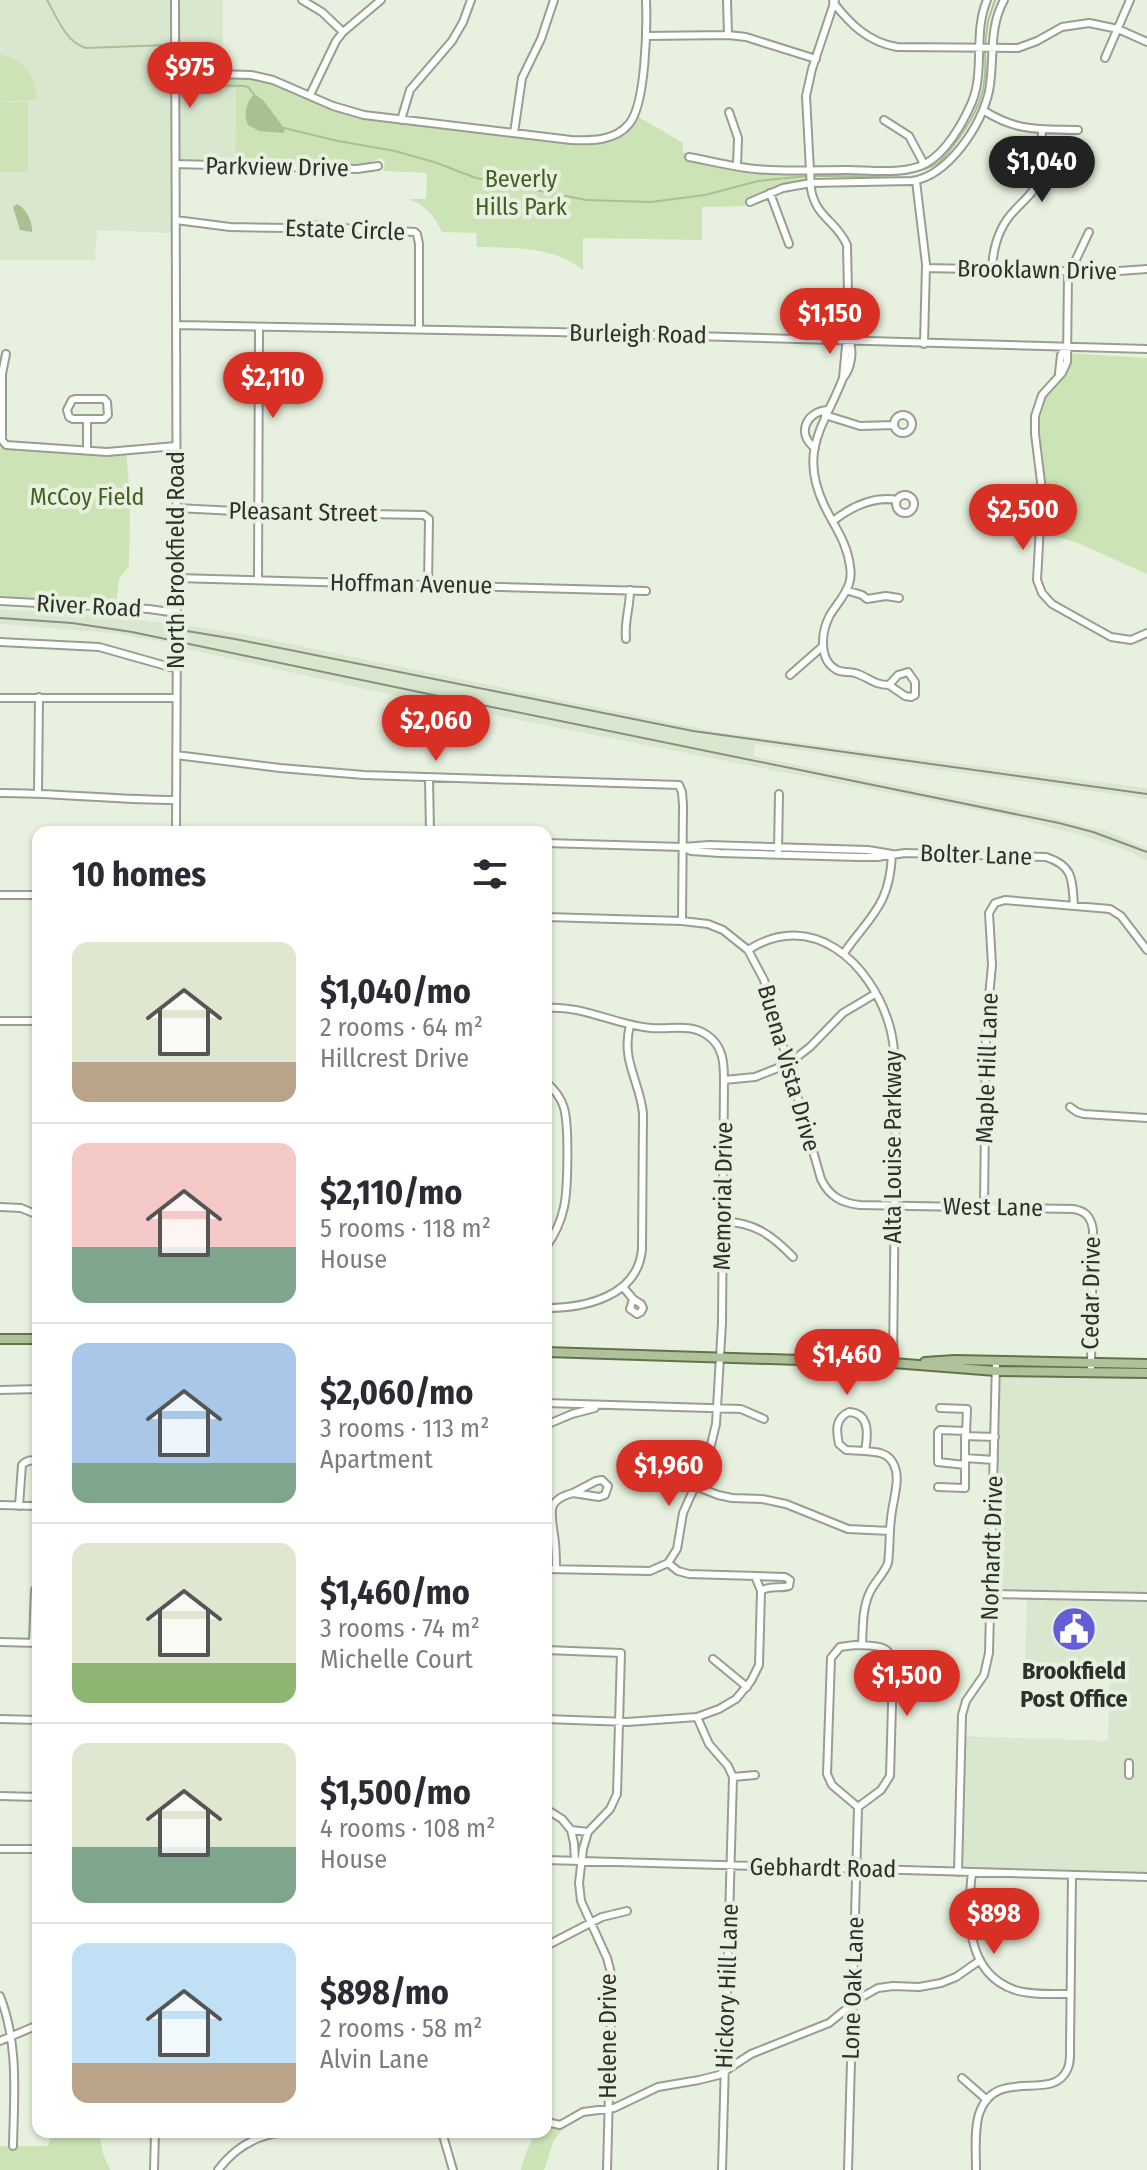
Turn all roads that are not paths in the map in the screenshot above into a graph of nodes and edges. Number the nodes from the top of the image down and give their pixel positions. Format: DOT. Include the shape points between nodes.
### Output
graph roads {
  1 [pos="175,0"];
  2 [pos="302,0"];
  3 [pos="381,0"];
  4 [pos="471,0"];
  5 [pos="554,0"];
  6 [pos="646,0"];
  7 [pos="727,0"];
  8 [pos="987,0"];
  9 [pos="1004,0"];
  10 [pos="1130,0"];
  11 [pos="834,1"];
  12 [pos="1118,29"];
  13 [pos="343,32"];
  14 [pos="728,35"];
  15 [pos="646,36"];
  16 [pos="1147,42"];
  17 [pos="985,49"];
  18 [pos="1105,58"];
  19 [pos="816,59"];
  20 [pos="176,73"];
  21 [pos="310,95"];
  22 [pos="983,110"];
  23 [pos="729,112"];
  24 [pos="401,120"];
  25 [pos="884,120"];
  26 [pos="1042,129"];
  27 [pos="1078,130"];
  28 [pos="514,133"];
  29 [pos="689,157"];
  30 [pos="176,164"];
  31 [pos="924,164"];
  32 [pos="378,166"];
  33 [pos="737,166"];
  34 [pos="810,176"];
  35 [pos="916,181"];
  36 [pos="770,193"];
  37 [pos="750,202"];
  38 [pos="176,220"];
  39 [pos="1089,232"];
  40 [pos="789,244"];
  41 [pos="926,268"];
  42 [pos="992,269"];
  43 [pos="1147,269"];
  44 [pos="1069,272"];
  45 [pos="176,325"];
  46 [pos="259,327"];
  47 [pos="419,330"];
  48 [pos="849,340"];
  49 [pos="924,344"];
  50 [pos="1066,347"];
  51 [pos="1147,349"];
  52 [pos="6,354"];
  53 [pos="826,413"];
  54 [pos="87,419"];
  55 [pos="894,425"];
  56 [pos="176,446"];
  57 [pos="815,448"];
  58 [pos="87,451"];
  59 [pos="897,500"];
  60 [pos="176,508"];
  61 [pos="257,512"];
  62 [pos="833,521"];
  63 [pos="177,578"];
  64 [pos="258,580"];
  65 [pos="428,586"];
  66 [pos="630,590"];
  67 [pos="846,590"];
  68 [pos="646,591"];
  69 [pos="899,598"];
  70 [pos="0,601"];
  71 [pos="177,613"];
  72 [pos="1147,633"];
  73 [pos="626,639"];
  74 [pos="0,642"];
  75 [pos="823,646"];
  76 [pos="177,669"];
  77 [pos="790,675"];
  78 [pos="889,685"];
  79 [pos="39,697"];
  80 [pos="0,698"];
  81 [pos="176,698"];
  82 [pos="176,755"];
  83 [pos="429,778"];
  84 [pos="0,793"];
  85 [pos="38,793"];
  86 [pos="779,794"];
  87 [pos="176,800"];
  88 [pos="176,826"];
  89 [pos="430,826"];
  90 [pos="552,843"];
  91 [pos="683,847"];
  92 [pos="778,851"];
  93 [pos="892,854"];
  94 [pos="0,895"];
  95 [pos="32,895"];
  96 [pos="1074,906"];
  97 [pos="552,917"];
  98 [pos="682,921"];
  99 [pos="748,950"];
  100 [pos="1147,950"];
  101 [pos="844,953"];
  102 [pos="875,994"];
  103 [pos="552,1008"];
  104 [pos="0,1021"];
  105 [pos="32,1021"];
  106 [pos="630,1025"];
  107 [pos="788,1064"];
  108 [pos="724,1080"];
  109 [pos="552,1089"];
  110 [pos="1070,1107"];
  111 [pos="1147,1118"];
  112 [pos="895,1206"];
  113 [pos="0,1207"];
  114 [pos="984,1207"];
  115 [pos="32,1213"];
  116 [pos="1088,1215"];
  117 [pos="723,1222"];
  118 [pos="552,1226"];
  119 [pos="556,1228"];
  120 [pos="552,1236"];
  121 [pos="793,1257"];
  122 [pos="624,1288"];
  123 [pos="633,1299"];
  124 [pos="552,1308"];
  125 [pos="0,1339"];
  126 [pos="32,1339"];
  127 [pos="552,1352"];
  128 [pos="720,1358"];
  129 [pos="897,1363"];
  130 [pos="996,1366"];
  131 [pos="1091,1367"];
  132 [pos="1147,1369"];
  133 [pos="32,1389"];
  134 [pos="0,1390"];
  135 [pos="552,1403"];
  136 [pos="604,1406"];
  137 [pos="718,1408"];
  138 [pos="940,1408"];
  139 [pos="764,1419"];
  140 [pos="552,1422"];
  141 [pos="966,1433"];
  142 [pos="995,1437"];
  143 [pos="865,1451"];
  144 [pos="994,1460"];
  145 [pos="32,1461"];
  146 [pos="965,1462"];
  147 [pos="695,1486"];
  148 [pos="938,1487"];
  149 [pos="573,1493"];
  150 [pos="0,1505"];
  151 [pos="19,1506"];
  152 [pos="32,1506"];
  153 [pos="552,1509"];
  154 [pos="552,1518"];
  155 [pos="890,1531"];
  156 [pos="668,1563"];
  157 [pos="552,1569"];
  158 [pos="556,1569"];
  159 [pos="755,1576"];
  160 [pos="761,1591"];
  161 [pos="991,1594"];
  162 [pos="1147,1597"];
  163 [pos="0,1642"];
  164 [pos="32,1643"];
  165 [pos="862,1645"];
  166 [pos="552,1650"];
  167 [pos="713,1659"];
  168 [pos="747,1687"];
  169 [pos="697,1717"];
  170 [pos="0,1719"];
  171 [pos="552,1719"];
  172 [pos="32,1720"];
  173 [pos="619,1722"];
  174 [pos="1129,1763"];
  175 [pos="755,1775"];
  176 [pos="1129,1775"];
  177 [pos="733,1777"];
  178 [pos="0,1796"];
  179 [pos="32,1797"];
  180 [pos="858,1807"];
  181 [pos="552,1813"];
  182 [pos="571,1830"];
  183 [pos="588,1832"];
  184 [pos="0,1849"];
  185 [pos="32,1849"];
  186 [pos="552,1860"];
  187 [pos="578,1861"];
  188 [pos="730,1866"];
  189 [pos="857,1869"];
  190 [pos="958,1872"];
  191 [pos="972,1872"];
  192 [pos="1072,1875"];
  193 [pos="1147,1877"];
  194 [pos="627,1911"];
  195 [pos="590,1923"];
  196 [pos="552,1943"];
  197 [pos="979,1961"];
  198 [pos="1070,1994"];
  199 [pos="0,1996"];
  200 [pos="852,2005"];
  201 [pos="32,2028"];
  202 [pos="12,2036"];
  203 [pos="0,2041"];
  204 [pos="724,2071"];
  205 [pos="962,2078"];
  206 [pos="987,2100"];
  207 [pos="609,2109"];
  208 [pos="552,2123"];
  209 [pos="155,2138"];
  210 [pos="257,2138"];
  211 [pos="444,2138"];
  212 [pos="13,2146"];
  213 [pos="154,2170"];
  214 [pos="218,2170"];
  215 [pos="453,2170"];
  216 [pos="607,2170"];
  217 [pos="722,2170"];
  218 [pos="848,2170"];
  219 [pos="976,2170"];
  1 -- 20 [label="street, North Brookfield Road"];
  2 -- 13 [label="street"];
  3 -- 13 [label="street"];
  4 -- 24 [label="street" via="452,41 410,90"];
  5 -- 28 [label="street" via="522,78"];
  6 -- 15 [label="street"];
  7 -- 14 [label="street"];
  8 -- 17 [label="street" via="980,23"];
  9 -- 17 [label="street"];
  10 -- 12 [label="street"];
  11 -- 17 [label="street" via="861,33 883,44"];
  11 -- 19 [label="street"];
  12 -- 16 [label="street"];
  12 -- 17 [label="street" via="1074,24 1022,47"];
  12 -- 18 [label="street"];
  13 -- 21 [label="street"];
  14 -- 15 [label="street"];
  14 -- 19 [label="street"];
  15 -- 28 [label="street" via="637,106 623,130 595,140"];
  17 -- 22 [label="street" via="990,84"];
  17 -- 31 [label="street" via="971,104 945,146"];
  19 -- 34 [label="street" via="806,104"];
  20 -- 21 [label="street" via="251,75"];
  20 -- 30 [label="street, North Brookfield Road"];
  21 -- 24 [label="street" via="356,113"];
  22 -- 26 [label="street" via="1008,124"];
  22 -- 35 [label="street" via="947,163"];
  23 -- 33 [label="street" via="738,138"];
  24 -- 28 [label="street"];
  25 -- 31 [label="street" via="909,136"];
  26 -- 27 [label="street"];
  26 -- 42 [label="street" via="1038,184 1000,230"];
  29 -- 33 [label="street"];
  30 -- 32 [label="street, Parkview Drive"];
  30 -- 38 [label="street, North Brookfield Road"];
  31 -- 34 [label="street"];
  33 -- 34 [label="street"];
  34 -- 35 [label="street"];
  34 -- 36 [label="street"];
  34 -- 48 [label="street" via="817,209 847,245"];
  35 -- 41 [label="street"];
  36 -- 37 [label="street"];
  36 -- 40 [label="street"];
  38 -- 45 [label="street, North Brookfield Road"];
  38 -- 47 [label="street, Estate Circle" via="230,227 315,225 415,232"];
  39 -- 44 [label="street"];
  41 -- 42 [label="street, Brooklawn Drive"];
  41 -- 49 [label="street"];
  42 -- 44 [label="street, Brooklawn Drive"];
  43 -- 44 [label="street, Brooklawn Drive"];
  44 -- 50 [label="street"];
  45 -- 46 [label="street, Burleigh Road"];
  45 -- 56 [label="street, North Brookfield Road"];
  46 -- 47 [label="street, Burleigh Road"];
  46 -- 61 [label="street"];
  47 -- 48 [label="street, Burleigh Road"];
  48 -- 49 [label="street, Burleigh Road"];
  48 -- 53 [label="street" via="847,374"];
  49 -- 50 [label="street, Burleigh Road"];
  50 -- 51 [label="street, Burleigh Road"];
  50 -- 72 [label="street" via="1065,369 1042,395 1035,416 1042,490 1039,586 1052,604 1111,637 1131,640"];
  52 -- 58 [label="street" via="3,443"];
  53 -- 55 [label="street" via="860,426"];
  53 -- 57 [label="street"];
  53 -- 57 [label="street" via="814,414 806,423 806,440"];
  54 -- 54 [label="street" via="69,417 72,400 107,402 106,417"];
  54 -- 58 [label="street"];
  56 -- 58 [label="street"];
  56 -- 60 [label="street, North Brookfield Road"];
  57 -- 62 [label="street" via="817,484"];
  59 -- 62 [label="street" via="864,504"];
  60 -- 61 [label="street, Pleasant Street"];
  60 -- 63 [label="street, North Brookfield Road"];
  61 -- 64 [label="street"];
  61 -- 65 [label="street, Pleasant Street" via="428,516"];
  62 -- 67 [label="street" via="849,560"];
  63 -- 64 [label="street, Hoffman Avenue"];
  63 -- 71 [label="street, North Brookfield Road"];
  64 -- 65 [label="street, Hoffman Avenue"];
  65 -- 66 [label="street, Hoffman Avenue"];
  66 -- 68 [label="street, Hoffman Avenue"];
  66 -- 73 [label="street"];
  67 -- 69 [label="street" via="871,599"];
  67 -- 75 [label="street" via="827,622"];
  70 -- 71 [label="street, River Road"];
  71 -- 76 [label="street, North Brookfield Road"];
  74 -- 76 [label="street" via="99,647"];
  75 -- 77 [label="street"];
  75 -- 78 [label="street" via="835,669"];
  76 -- 81 [label="street, North Brookfield Road"];
  78 -- 78 [label="street" via="908,672 915,695 905,696"];
  79 -- 80 [label="street"];
  79 -- 81 [label="street"];
  79 -- 85 [label="street"];
  81 -- 82 [label="street, North Brookfield Road"];
  82 -- 83 [label="street" via="312,772"];
  82 -- 87 [label="street, North Brookfield Road"];
  83 -- 89 [label="street"];
  83 -- 91 [label="street" via="675,784 681,788"];
  84 -- 85 [label="street"];
  85 -- 87 [label="street"];
  86 -- 92 [label="street"];
  87 -- 88 [label="street, North Brookfield Road"];
  90 -- 91 [label="street, Bolter Lane"];
  91 -- 92 [label="street, Bolter Lane"];
  91 -- 98 [label="street"];
  92 -- 93 [label="street, Bolter Lane"];
  93 -- 96 [label="street, Bolter Lane" via="1050,858 1071,876"];
  93 -- 101 [label="street" via="881,904"];
  94 -- 95 [label="street"];
  96 -- 100 [label="street" via="1115,911"];
  96 -- 114 [label="street, Maple Hill Lane" via="1001,900 990,910"];
  97 -- 98 [label="street, Buena Vista Drive"];
  98 -- 99 [label="street, Buena Vista Drive" via="716,927"];
  99 -- 101 [label="street, Alta Louise Parkway" via="777,937 799,935"];
  99 -- 107 [label="street, Buena Vista Drive" via="764,980"];
  101 -- 102 [label="street, Alta Louise Parkway"];
  102 -- 107 [label="street" via="843,1013"];
  102 -- 112 [label="street, Alta Louise Parkway" via="895,1049"];
  103 -- 106 [label="street" via="575,1009"];
  104 -- 105 [label="street"];
  106 -- 108 [label="street, Memorial Drive" via="691,1028 711,1038 722,1052"];
  106 -- 122 [label="street" via="627,1057 643,1113 642,1249 640,1265"];
  107 -- 108 [label="street" via="755,1077"];
  107 -- 112 [label="street, Buena Vista Drive" via="825,1188 850,1204"];
  108 -- 117 [label="street, Memorial Drive"];
  109 -- 119 [label="street" via="566,1117 565,1199"];
  110 -- 111 [label="street" via="1084,1114"];
  112 -- 114 [label="street, West Lane"];
  112 -- 129 [label="street, Alta Louise Parkway"];
  113 -- 115 [label="street"];
  114 -- 116 [label="street, West Lane" via="1073,1209"];
  116 -- 131 [label="street, Cedar Drive" via="1093,1230"];
  117 -- 121 [label="street" via="760,1230"];
  117 -- 128 [label="street, Memorial Drive"];
  118 -- 119 [label="street"];
  119 -- 120 [label="street"];
  122 -- 123 [label="street"];
  122 -- 124 [label="street" via="592,1302"];
  125 -- 126 [label="main road"];
  127 -- 128 [label="main road"];
  128 -- 129 [label="main road"];
  128 -- 137 [label="street, Memorial Drive"];
  129 -- 130 [label="main road"];
  130 -- 131 [label="main road"];
  130 -- 142 [label="street, Norhardt Drive"];
  131 -- 132 [label="main road"];
  131 -- 132 [label="main road" via="1117,1372"];
  133 -- 134 [label="street"];
  135 -- 136 [label="street"];
  136 -- 137 [label="street"];
  136 -- 140 [label="street"];
  137 -- 139 [label="street" via="748,1410"];
  137 -- 147 [label="street, Memorial Drive" via="713,1441"];
  138 -- 141 [label="street" via="967,1409"];
  141 -- 142 [label="street"];
  141 -- 146 [label="street"];
  141 -- 146 [label="street" via="938,1432 938,1462"];
  142 -- 144 [label="street, Norhardt Drive"];
  143 -- 143 [label="street" via="864,1418 855,1412 845,1414 838,1423 839,1444"];
  143 -- 155 [label="street" via="884,1454 894,1464"];
  144 -- 146 [label="street"];
  144 -- 161 [label="street, Norhardt Drive"];
  145 -- 151 [label="street" via="22,1465"];
  146 -- 148 [label="street" via="965,1488"];
  147 -- 155 [label="street" via="718,1495 786,1504 848,1529"];
  147 -- 156 [label="street, Memorial Drive"];
  149 -- 149 [label="street" via="599,1497 609,1489 599,1480"];
  149 -- 153 [label="street" via="560,1497"];
  150 -- 151 [label="street"];
  151 -- 152 [label="street"];
  154 -- 158 [label="street"];
  155 -- 165 [label="street" via="888,1563 869,1593"];
  156 -- 158 [label="street" via="644,1572"];
  156 -- 159 [label="street" via="689,1574"];
  157 -- 158 [label="street"];
  159 -- 160 [label="street"];
  159 -- 160 [label="street" via="790,1580 786,1587"];
  160 -- 168 [label="street" via="759,1665"];
  161 -- 162 [label="street"];
  161 -- 190 [label="street, Norhardt Drive" via="987,1666 962,1715"];
  163 -- 164 [label="street"];
  165 -- 180 [label="street" via="840,1647 831,1658 827,1767 832,1785"];
  165 -- 180 [label="street" via="884,1648 893,1660 892,1752 889,1781"];
  166 -- 173 [label="street" via="621,1653"];
  167 -- 168 [label="street"];
  168 -- 169 [label="street" via="731,1702"];
  169 -- 173 [label="street"];
  169 -- 177 [label="street"];
  170 -- 172 [label="street"];
  171 -- 173 [label="street"];
  173 -- 183 [label="street" via="617,1794"];
  174 -- 176 [label="street"];
  175 -- 177 [label="street"];
  177 -- 188 [label="street, Hickory Hill Lane"];
  178 -- 179 [label="street"];
  180 -- 189 [label="street, Lone Oak Lane"];
  181 -- 182 [label="street"];
  182 -- 183 [label="street"];
  182 -- 187 [label="street"];
  183 -- 187 [label="street"];
  184 -- 185 [label="street"];
  186 -- 187 [label="street, Gebhardt Road"];
  187 -- 188 [label="street, Gebhardt Road"];
  187 -- 195 [label="street, Helene Drive" via="580,1895"];
  188 -- 189 [label="street, Gebhardt Road"];
  188 -- 204 [label="street, Hickory Hill Lane"];
  189 -- 190 [label="street, Gebhardt Road"];
  189 -- 200 [label="street, Lone Oak Lane"];
  190 -- 191 [label="street, Gebhardt Road"];
  191 -- 192 [label="street, Gebhardt Road"];
  191 -- 197 [label="street" via="970,1931"];
  192 -- 193 [label="street, Gebhardt Road"];
  192 -- 198 [label="street"];
  194 -- 195 [label="street"];
  195 -- 196 [label="street"];
  195 -- 207 [label="street, Helene Drive" via="612,1977"];
  197 -- 198 [label="street" via="1015,1990"];
  197 -- 200 [label="street" via="941,1983 884,1986"];
  198 -- 206 [label="street" via="1065,2074 1053,2083 1003,2088"];
  199 -- 202 [label="street"];
  200 -- 204 [label="street" via="829,2023 751,2054"];
  200 -- 218 [label="street, Lone Oak Lane"];
  201 -- 202 [label="street"];
  202 -- 203 [label="street"];
  202 -- 212 [label="street"];
  204 -- 207 [label="street" via="658,2087"];
  204 -- 217 [label="street, Hickory Hill Lane"];
  205 -- 206 [label="street"];
  206 -- 219 [label="street" via="977,2125"];
  207 -- 208 [label="street"];
  207 -- 216 [label="street, Helene Drive"];
  209 -- 213 [label="street"];
  210 -- 214 [label="street"];
  211 -- 215 [label="street"];
}
